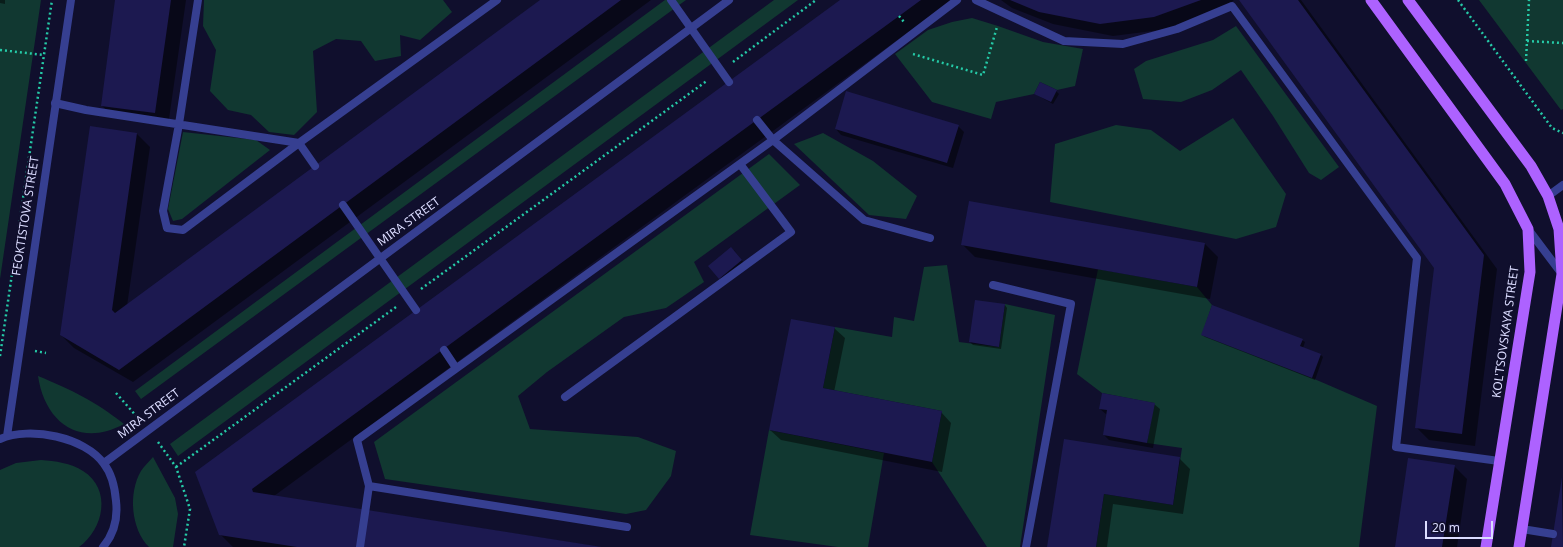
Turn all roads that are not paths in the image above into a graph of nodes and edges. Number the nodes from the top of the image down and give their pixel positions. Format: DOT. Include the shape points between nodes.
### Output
graph roads {
  1 [pos="71,0"];
  2 [pos="198,0"];
  3 [pos="497,0"];
  4 [pos="671,0"];
  5 [pos="729,0"];
  6 [pos="957,0"];
  7 [pos="976,0"];
  8 [pos="1370,0"];
  9 [pos="1408,0"];
  10 [pos="691,28"];
  11 [pos="729,82"];
  12 [pos="55,103"];
  13 [pos="757,120"];
  14 [pos="179,124"];
  15 [pos="773,140"];
  16 [pos="299,143"];
  17 [pos="740,164"];
  18 [pos="315,166"];
  19 [pos="1563,185"];
  20 [pos="1548,196"];
  21 [pos="343,205"];
  22 [pos="1528,229"];
  23 [pos="930,238"];
  24 [pos="380,258"];
  25 [pos="1562,274"];
  26 [pos="993,285"];
  27 [pos="416,310"];
  28 [pos="444,350"];
  29 [pos="456,368"];
  30 [pos="565,396"];
  31 [pos="3,438"];
  32 [pos="1500,461"];
  33 [pos="104,463"];
  34 [pos="369,486"];
  35 [pos="627,527"];
  36 [pos="1522,529"];
  37 [pos="1553,534"];
  38 [pos="103,547"];
  39 [pos="360,547"];
  40 [pos="1026,547"];
  41 [pos="1486,547"];
  42 [pos="1519,547"];
  1 -- 12 [label="street, FEOKTISTOVA STREET"];
  2 -- 14 [label="street"];
  3 -- 16 [label="street"];
  4 -- 10 [label="street"];
  5 -- 10 [label="street, MIRA STREET"];
  6 -- 15 [label="street"];
  7 -- 32 [label="street" via="1064,41 1123,44 1178,29 1232,6 1417,258 1396,446"];
  8 -- 22 [label="main road, KOL'TSOVSKAYA STREET" via="1505,184"];
  9 -- 20 [label="main road" via="1531,166"];
  10 -- 11 [label="street"];
  10 -- 24 [label="street, MIRA STREET"];
  12 -- 14 [label="street"];
  12 -- 31 [label="street, FEOKTISTOVA STREET"];
  13 -- 15 [label="street"];
  14 -- 16 [label="street"];
  14 -- 16 [label="street" via="163,211 167,228 183,230"];
  15 -- 17 [label="street"];
  15 -- 23 [label="street" via="864,220"];
  16 -- 18 [label="street"];
  17 -- 29 [label="street"];
  17 -- 30 [label="street" via="790,232"];
  19 -- 20 [label="street"];
  20 -- 25 [label="main road" via="1559,229"];
  21 -- 24 [label="street"];
  22 -- 25 [label="street"];
  22 -- 32 [label="main road, KOL'TSOVSKAYA STREET" via="1530,272"];
  24 -- 27 [label="street"];
  24 -- 33 [label="street, MIRA STREET"];
  25 -- 36 [label="main road"];
  26 -- 40 [label="street" via="1071,304"];
  28 -- 29 [label="street"];
  29 -- 34 [label="street" via="357,440"];
  31 -- 33 [label="street" via="36,433 52,435 90,450"];
  32 -- 41 [label="main road, KOL'TSOVSKAYA STREET"];
  33 -- 38 [label="street" via="114,486 117,509 113,532"];
  34 -- 35 [label="street"];
  34 -- 39 [label="street"];
  36 -- 37 [label="street"];
  36 -- 42 [label="main road"];
}
